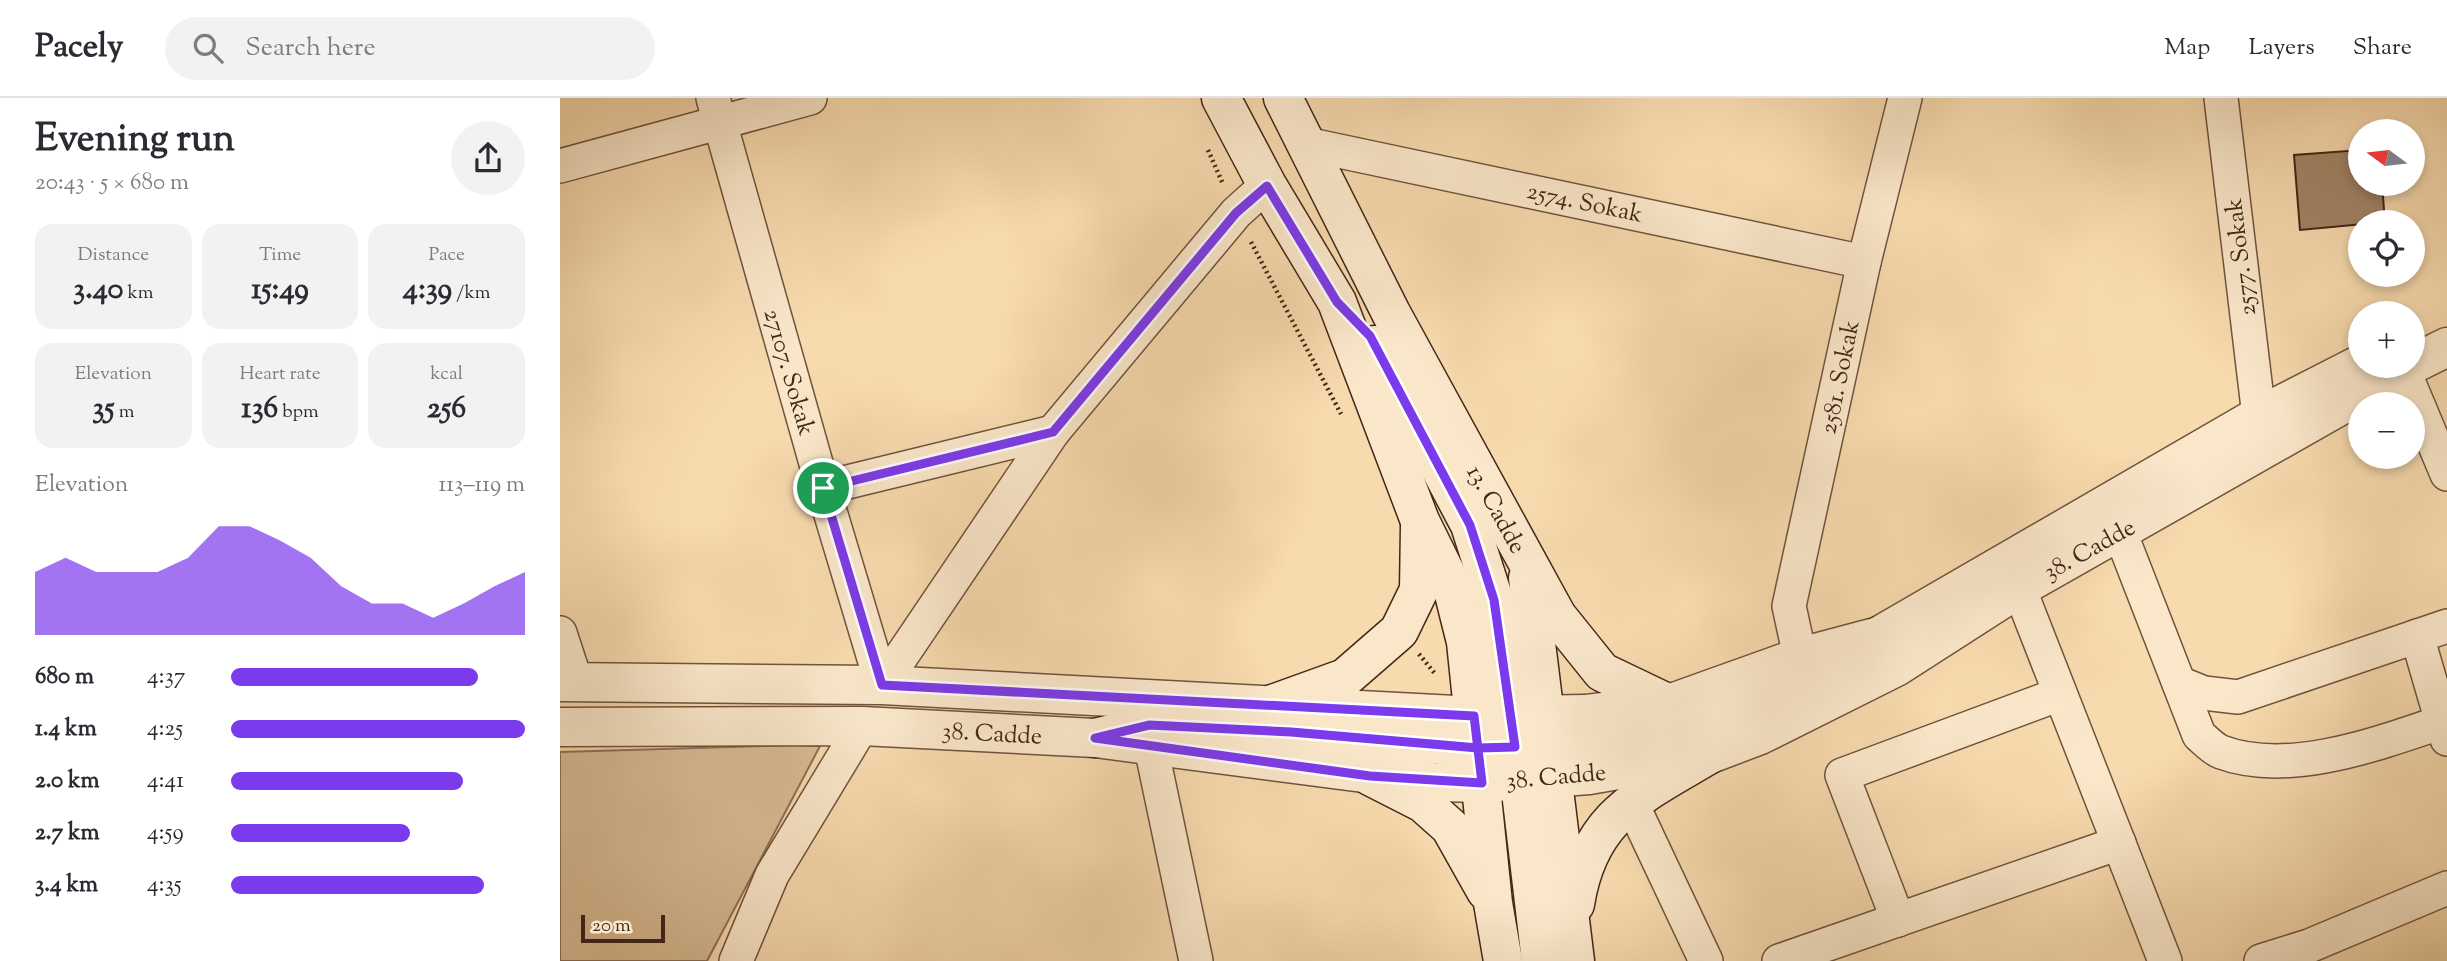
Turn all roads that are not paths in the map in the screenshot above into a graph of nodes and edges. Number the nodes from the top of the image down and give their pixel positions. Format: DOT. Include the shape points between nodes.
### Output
graph roads {
  1 [pos="810,98"];
  2 [pos="1221,98"];
  3 [pos="1283,98"];
  4 [pos="1905,98"];
  5 [pos="2221,98"];
  6 [pos="717,109"];
  7 [pos="1306,144"];
  8 [pos="560,166"];
  9 [pos="1267,186"];
  10 [pos="1864,261"];
  11 [pos="1337,302"];
  12 [pos="2447,320"];
  13 [pos="2425,343"];
  14 [pos="2447,347"];
  15 [pos="2425,354"];
  16 [pos="2348,371"];
  17 [pos="2378,378"];
  18 [pos="2416,378"];
  19 [pos="2259,416"];
  20 [pos="1053,432"];
  21 [pos="2447,474"];
  22 [pos="823,488"];
  23 [pos="1420,521"];
  24 [pos="2120,532"];
  25 [pos="1526,562"];
  26 [pos="2018,588"];
  27 [pos="2432,631"];
  28 [pos="560,633"];
  29 [pos="1879,636"];
  30 [pos="1800,657"];
  31 [pos="568,682"];
  32 [pos="2179,682"];
  33 [pos="882,685"];
  34 [pos="2060,694"];
  35 [pos="1669,704"];
  36 [pos="1267,706"];
  37 [pos="862,726"];
  38 [pos="560,727"];
  39 [pos="2444,731"];
  40 [pos="1095,738"];
  41 [pos="1151,747"];
  42 [pos="1514,748"];
  43 [pos="1710,754"];
  44 [pos="1370,776"];
  45 [pos="1630,802"];
  46 [pos="2119,843"];
  47 [pos="2447,888"];
  48 [pos="1493,903"];
  49 [pos="1899,920"];
  50 [pos="1573,944"];
  51 [pos="2312,954"];
  52 [pos="736,961"];
  53 [pos="1196,961"];
  54 [pos="1503,961"];
  55 [pos="1541,961"];
  56 [pos="1706,961"];
  57 [pos="1779,961"];
  58 [pos="2165,961"];
  59 [pos="2261,961"];
  1 -- 6 [label="street"];
  2 -- 9 [label="main road, 13. Cadde"];
  3 -- 7 [label="main road, 13. Cadde"];
  4 -- 10 [label="street, 2581. Sokak"];
  5 -- 19 [label="street, 2577. Sokak"];
  6 -- 8 [label="street"];
  6 -- 22 [label="street, 27107. Sokak"];
  7 -- 10 [label="street, 2574. Sokak"];
  7 -- 25 [label="main road, 13. Cadde"];
  9 -- 11 [label="main road, 13. Cadde"];
  9 -- 20 [label="street" via="1236,213"];
  10 -- 30 [label="street, 2581. Sokak" via="1789,606"];
  11 -- 23 [label="main road, 13. Cadde"];
  11 -- 42 [label="main road" via="1370,336 1470,525 1494,600"];
  12 -- 13 [label="main road, 38. Cadde"];
  14 -- 15 [label="main road, 38. Cadde"];
  16 -- 19 [label="main road, 38. Cadde"];
  17 -- 24 [label="main road, 38. Cadde"];
  18 -- 21 [label="street"];
  19 -- 29 [label="main road, 38. Cadde"];
  20 -- 22 [label="street"];
  20 -- 33 [label="street"];
  22 -- 33 [label="street, 27107. Sokak"];
  23 -- 36 [label="main road" via="1419,590 1399,631 1345,678"];
  23 -- 42 [label="main road, 13. Cadde" via="1452,586 1466,642"];
  24 -- 26 [label="main road, 38. Cadde"];
  24 -- 32 [label="street"];
  25 -- 35 [label="main road" via="1557,616 1602,672"];
  25 -- 42 [label="main road, 13. Cadde"];
  26 -- 34 [label="street"];
  26 -- 43 [label="main road, 38. Cadde" via="1896,667 1760,735"];
  27 -- 32 [label="street" via="2238,697 2204,693"];
  27 -- 39 [label="street"];
  28 -- 31 [label="street"];
  29 -- 30 [label="main road, 38. Cadde"];
  29 -- 42 [label="main road" via="1833,674 1757,706 1638,736"];
  30 -- 35 [label="main road, 38. Cadde"];
  31 -- 33 [label="main road, 38. Cadde"];
  32 -- 39 [label="street" via="2200,735 2218,751 2243,758 2278,763"];
  33 -- 36 [label="main road, 38. Cadde"];
  34 -- 46 [label="street"];
  34 -- 49 [label="street" via="1842,775"];
  35 -- 42 [label="main road, 38. Cadde"];
  36 -- 42 [label="main road, 38. Cadde"];
  37 -- 38 [label="main road, 38. Cadde"];
  37 -- 40 [label="main road, 38. Cadde"];
  37 -- 52 [label="street" via="772,875"];
  40 -- 41 [label="main road, 38. Cadde"];
  40 -- 42 [label="main road" via="1149,725"];
  41 -- 44 [label="main road, 38. Cadde"];
  41 -- 53 [label="street"];
  42 -- 43 [label="main road, 38. Cadde" via="1590,775"];
  42 -- 44 [label="main road, 38. Cadde"];
  42 -- 48 [label="main road, 13. Cadde"];
  42 -- 50 [label="main road, 13. Cadde"];
  42 -- 55 [label="main road"];
  43 -- 45 [label="main road"];
  44 -- 48 [label="main road" via="1423,803 1450,827"];
  45 -- 50 [label="main road" via="1604,828 1580,872"];
  45 -- 56 [label="street"];
  46 -- 49 [label="street"];
  46 -- 58 [label="street"];
  47 -- 51 [label="street"];
  48 -- 54 [label="main road, 13. Cadde"];
  49 -- 57 [label="street"];
  51 -- 59 [label="street"];
}
